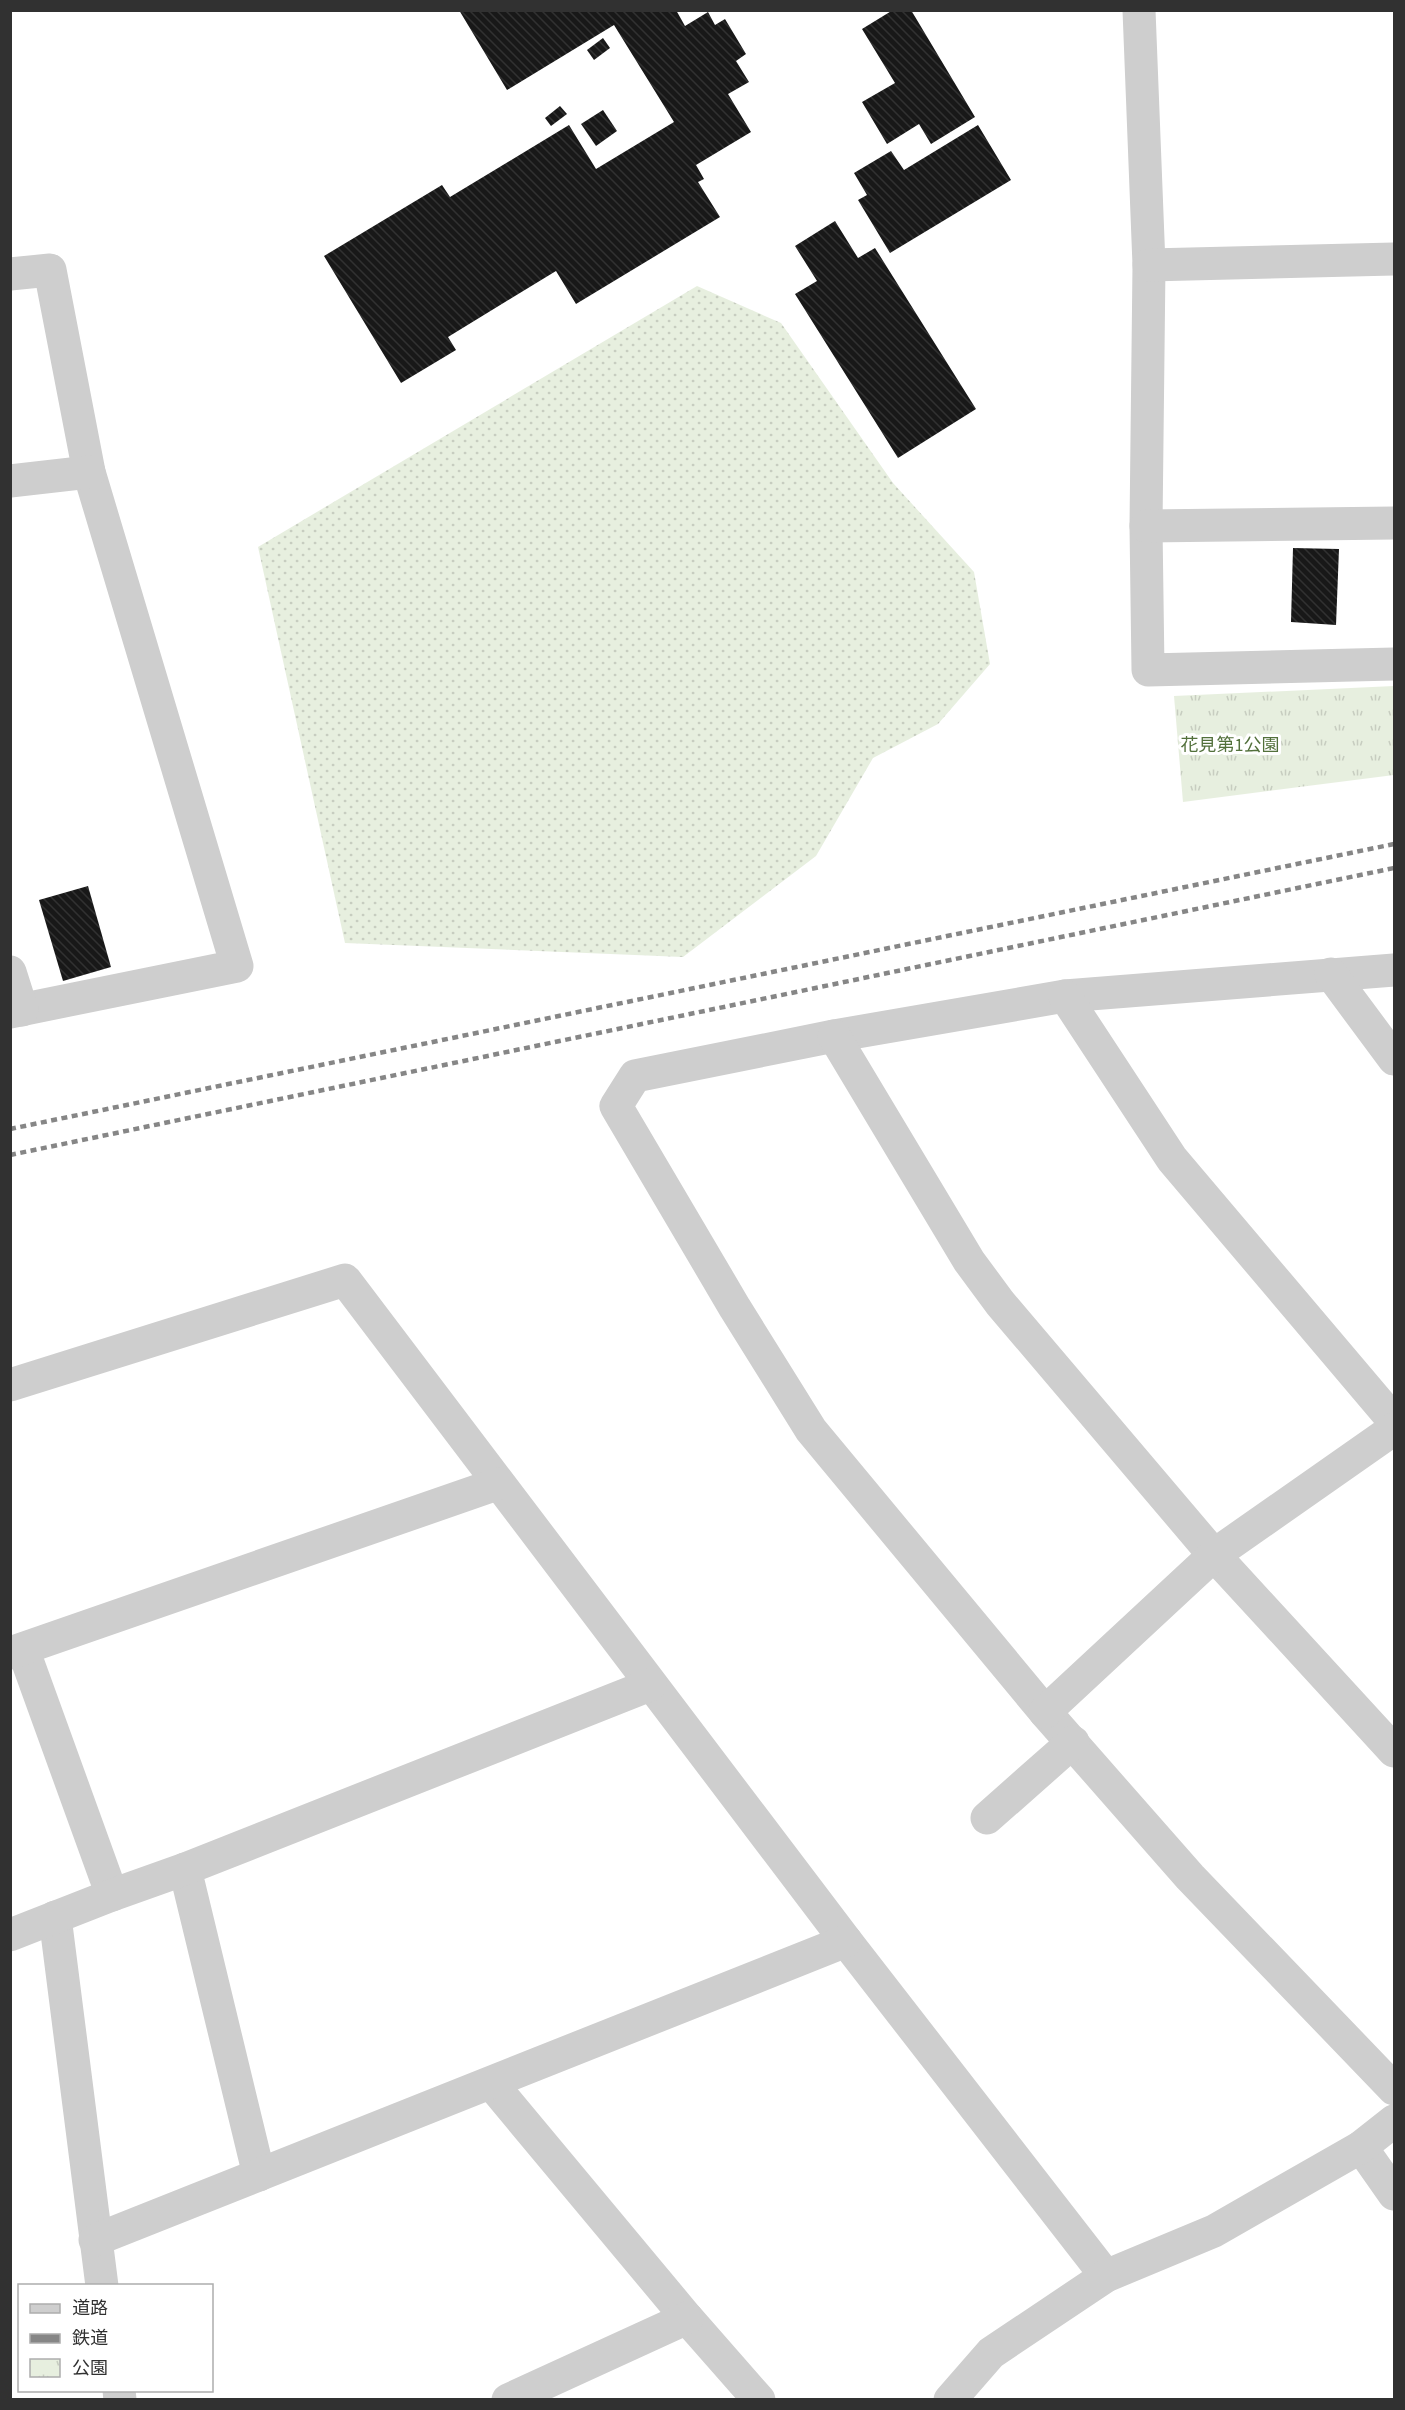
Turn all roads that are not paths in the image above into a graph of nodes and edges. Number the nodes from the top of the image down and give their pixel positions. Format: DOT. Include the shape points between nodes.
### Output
graph roads {
  1 [pos="1139,10"];
  2 [pos="1395,259"];
  3 [pos="1149,265"];
  4 [pos="10,274"];
  5 [pos="89,472"];
  6 [pos="10,481"];
  7 [pos="1395,523"];
  8 [pos="1146,526"];
  9 [pos="1395,664"];
  10 [pos="1395,970"];
  11 [pos="10,972"];
  12 [pos="1331,974"];
  13 [pos="1065,996"];
  14 [pos="16,1011"];
  15 [pos="834,1036"];
  16 [pos="1395,1059"];
  17 [pos="10,1385"];
  18 [pos="1395,1421"];
  19 [pos="1395,1429"];
  20 [pos="497,1484"];
  21 [pos="1214,1555"];
  22 [pos="17,1651"];
  23 [pos="650,1685"];
  24 [pos="1045,1712"];
  25 [pos="1073,1742"];
  26 [pos="1395,1751"];
  27 [pos="987,1818"];
  28 [pos="185,1869"];
  29 [pos="112,1895"];
  30 [pos="56,1917"];
  31 [pos="10,1935"];
  32 [pos="846,1941"];
  33 [pos="491,2083"];
  34 [pos="1395,2089"];
  35 [pos="1395,2121"];
  36 [pos="1361,2147"];
  37 [pos="259,2175"];
  38 [pos="1395,2194"];
  39 [pos="95,2240"];
  40 [pos="1106,2276"];
  41 [pos="102,2284"];
  42 [pos="687,2318"];
  43 [pos="508,2400"];
  44 [pos="759,2400"];
  45 [pos="950,2400"];
  1 -- 3 [label="street"];
  2 -- 3 [label="street"];
  3 -- 8 [label="street"];
  4 -- 5 [label="street" via="50,270"];
  5 -- 6 [label="street"];
  5 -- 14 [label="street" via="237,966"];
  7 -- 8 [label="street"];
  8 -- 9 [label="street" via="1148,670"];
  10 -- 12 [label="street"];
  11 -- 14 [label="street"];
  12 -- 13 [label="street"];
  12 -- 16 [label="street"];
  13 -- 15 [label="street"];
  13 -- 18 [label="street" via="1172,1159"];
  15 -- 21 [label="street" via="969,1261 1000,1303"];
  15 -- 24 [label="street" via="635,1076 616,1106 811,1430"];
  17 -- 20 [label="street" via="345,1280"];
  19 -- 21 [label="street"];
  20 -- 22 [label="street"];
  20 -- 23 [label="street"];
  21 -- 24 [label="street"];
  21 -- 26 [label="street"];
  22 -- 29 [label="street"];
  23 -- 28 [label="street"];
  23 -- 32 [label="street"];
  24 -- 25 [label="street"];
  25 -- 27 [label="street"];
  25 -- 34 [label="street" via="1190,1877"];
  28 -- 29 [label="street"];
  28 -- 37 [label="street"];
  29 -- 30 [label="street"];
  30 -- 31 [label="street"];
  30 -- 39 [label="street"];
  32 -- 33 [label="street"];
  32 -- 40 [label="street"];
  33 -- 37 [label="street"];
  33 -- 42 [label="street"];
  35 -- 36 [label="street"];
  36 -- 38 [label="street"];
  36 -- 40 [label="street" via="1214,2231"];
  37 -- 39 [label="street"];
  39 -- 41 [label="street"];
  40 -- 45 [label="street" via="991,2353"];
  42 -- 43 [label="street"];
  42 -- 44 [label="street"];
}
